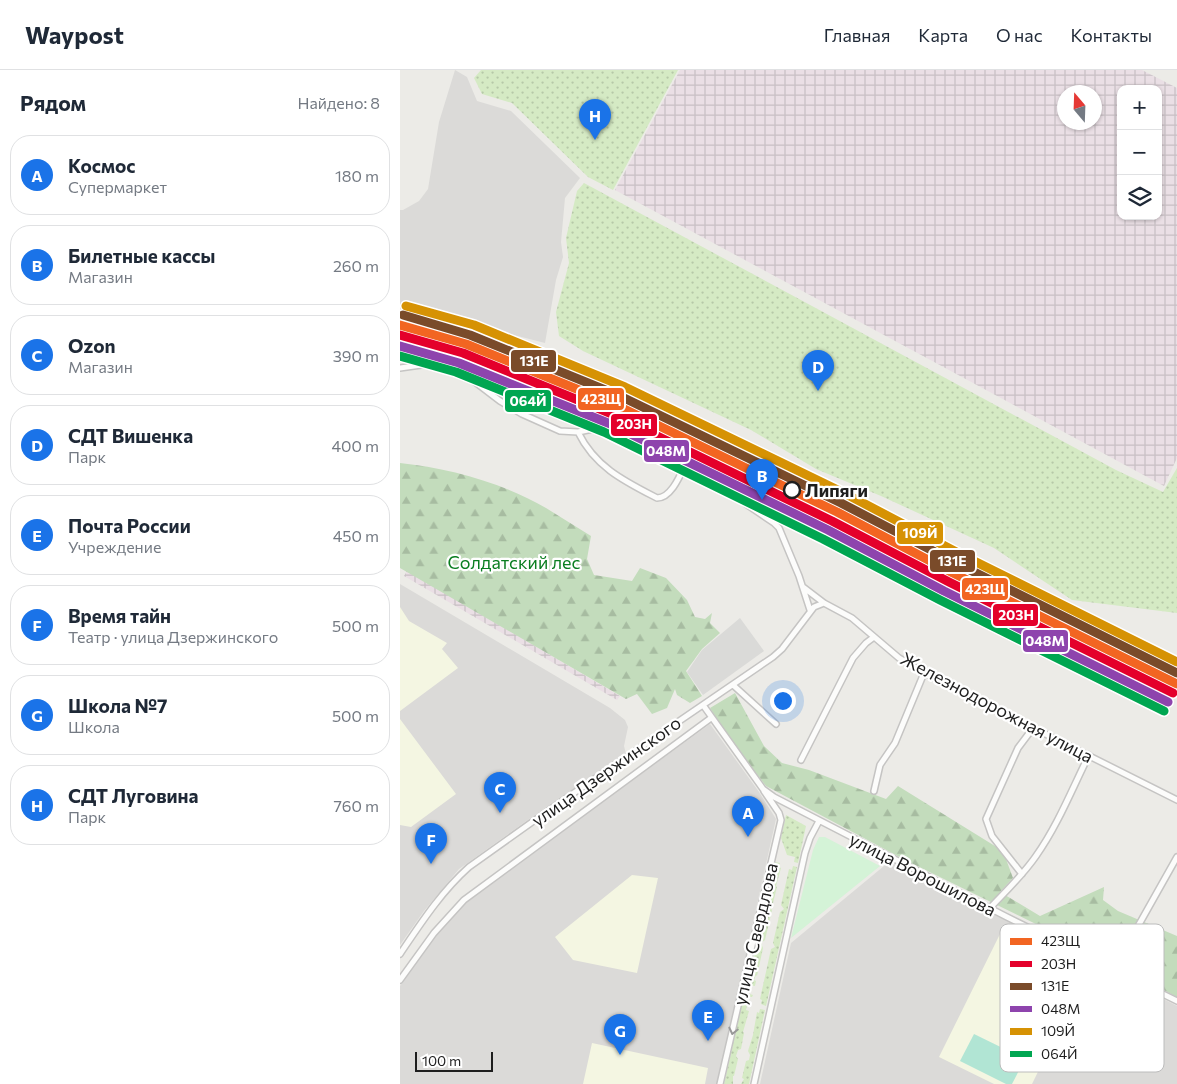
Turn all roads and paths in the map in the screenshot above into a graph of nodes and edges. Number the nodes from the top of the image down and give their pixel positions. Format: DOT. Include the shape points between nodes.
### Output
graph roads {
  1 [pos="400,368"];
  2 [pos="578,432"];
  3 [pos="687,461"];
  4 [pos="803,586"];
  5 [pos="824,603"];
  6 [pos="810,610"];
  7 [pos="874,637"];
  8 [pos="924,673"];
  9 [pos="733,686"];
  10 [pos="703,705"];
  11 [pos="711,718"];
  12 [pos="776,724"];
  13 [pos="1033,728"];
  14 [pos="1089,756"];
  15 [pos="801,760"];
  16 [pos="763,789"];
  17 [pos="874,791"];
  18 [pos="1177,800"];
  19 [pos="819,821"];
  20 [pos="1177,857"];
  21 [pos="1022,874"];
  22 [pos="990,908"];
  23 [pos="1022,924"];
  24 [pos="1139,924"];
  25 [pos="400,954"];
  26 [pos="400,980"];
  27 [pos="1164,995"];
  28 [pos="1177,1001"];
  29 [pos="720,1084"];
  30 [pos="754,1084"];
  1 -- 2 [label="street" via="428,364 451,366 522,414 560,431"];
  2 -- 3 [label="street" via="603,427 621,431"];
  2 -- 3 [label="street" via="588,451 616,477 657,498 668,494"];
  3 -- 4 [label="street" via="730,484 746,504 774,523 783,535"];
  4 -- 5 [label="street, Железнодорожная улица"];
  4 -- 6 [label="street"];
  5 -- 6 [label="street, улица Дзержинского"];
  5 -- 7 [label="street, Железнодорожная улица" via="852,618"];
  6 -- 9 [label="street, улица Дзержинского" via="774,657"];
  7 -- 8 [label="street, Железнодорожная улица"];
  7 -- 15 [label="street" via="853,658"];
  8 -- 13 [label="street, Железнодорожная улица"];
  8 -- 17 [label="street" via="895,743 880,765"];
  9 -- 10 [label="street, улица Дзержинского"];
  9 -- 12 [label="street"];
  10 -- 11 [label="street, улица Ворошилова"];
  10 -- 25 [label="street, улица Дзержинского" via="469,867 427,913"];
  11 -- 16 [label="street, улица Ворошилова"];
  11 -- 26 [label="street, улица Дзержинского" via="464,900 434,933"];
  13 -- 14 [label="street, Железнодорожная улица"];
  13 -- 21 [label="street" via="1018,748 986,819 992,836"];
  14 -- 18 [label="street, Железнодорожная улица"];
  14 -- 21 [label="street" via="1049,834"];
  16 -- 19 [label="street, улица Ворошилова"];
  16 -- 29 [label="street, улица Свердлова, one-way" via="781,820"];
  19 -- 22 [label="street, улица Ворошилова"];
  19 -- 30 [label="street, улица Свердлова" via="805,854"];
  20 -- 24 [label="street"];
  21 -- 22 [label="street"];
  22 -- 23 [label="street, улица Ворошилова"];
  27 -- 28 [label="street, улица Ворошилова"];
}
